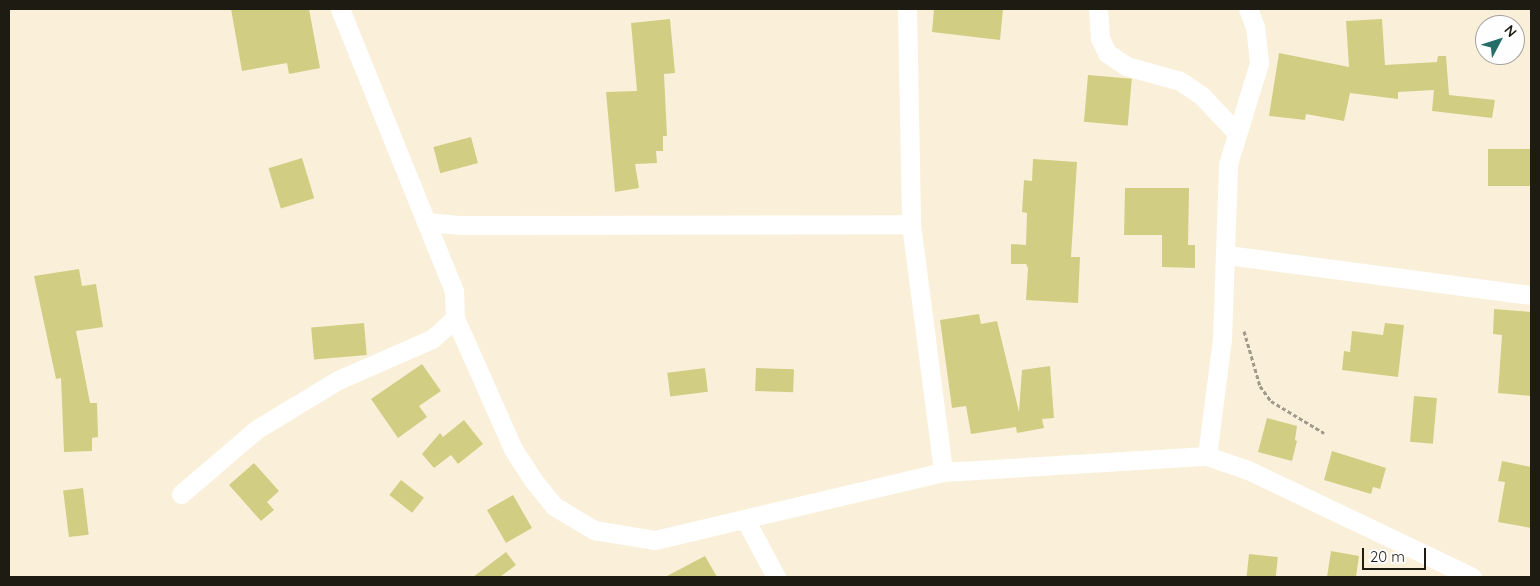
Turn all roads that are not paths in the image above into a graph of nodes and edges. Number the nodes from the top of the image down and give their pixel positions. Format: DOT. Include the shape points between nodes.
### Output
graph roads {
  1 [pos="340,9"];
  2 [pos="908,9"];
  3 [pos="1098,9"];
  4 [pos="1248,9"];
  5 [pos="1236,132"];
  6 [pos="426,222"];
  7 [pos="911,224"];
  8 [pos="459,225"];
  9 [pos="438,250"];
  10 [pos="1227,255"];
  11 [pos="1531,295"];
  12 [pos="455,318"];
  13 [pos="1207,456"];
  14 [pos="942,472"];
  15 [pos="181,494"];
  16 [pos="746,521"];
  17 [pos="776,577"];
  18 [pos="1472,577"];
  1 -- 6 [label="street"];
  2 -- 7 [label="street"];
  3 -- 5 [label="street" via="1100,38 1106,53 1126,66 1180,81 1201,95"];
  4 -- 5 [label="street" via="1260,63"];
  5 -- 10 [label="street" via="1228,164"];
  6 -- 8 [label="street"];
  6 -- 9 [label="street"];
  7 -- 8 [label="street"];
  7 -- 14 [label="street"];
  8 -- 9 [label="street"];
  9 -- 12 [label="street" via="454,292"];
  10 -- 11 [label="street"];
  10 -- 13 [label="street" via="1222,339"];
  12 -- 15 [label="street" via="432,339 338,380 257,429"];
  12 -- 16 [label="street" via="512,449 554,506 594,530 655,540"];
  13 -- 14 [label="street"];
  13 -- 18 [label="street" via="1248,470"];
  14 -- 16 [label="street"];
  16 -- 17 [label="street"];
}
